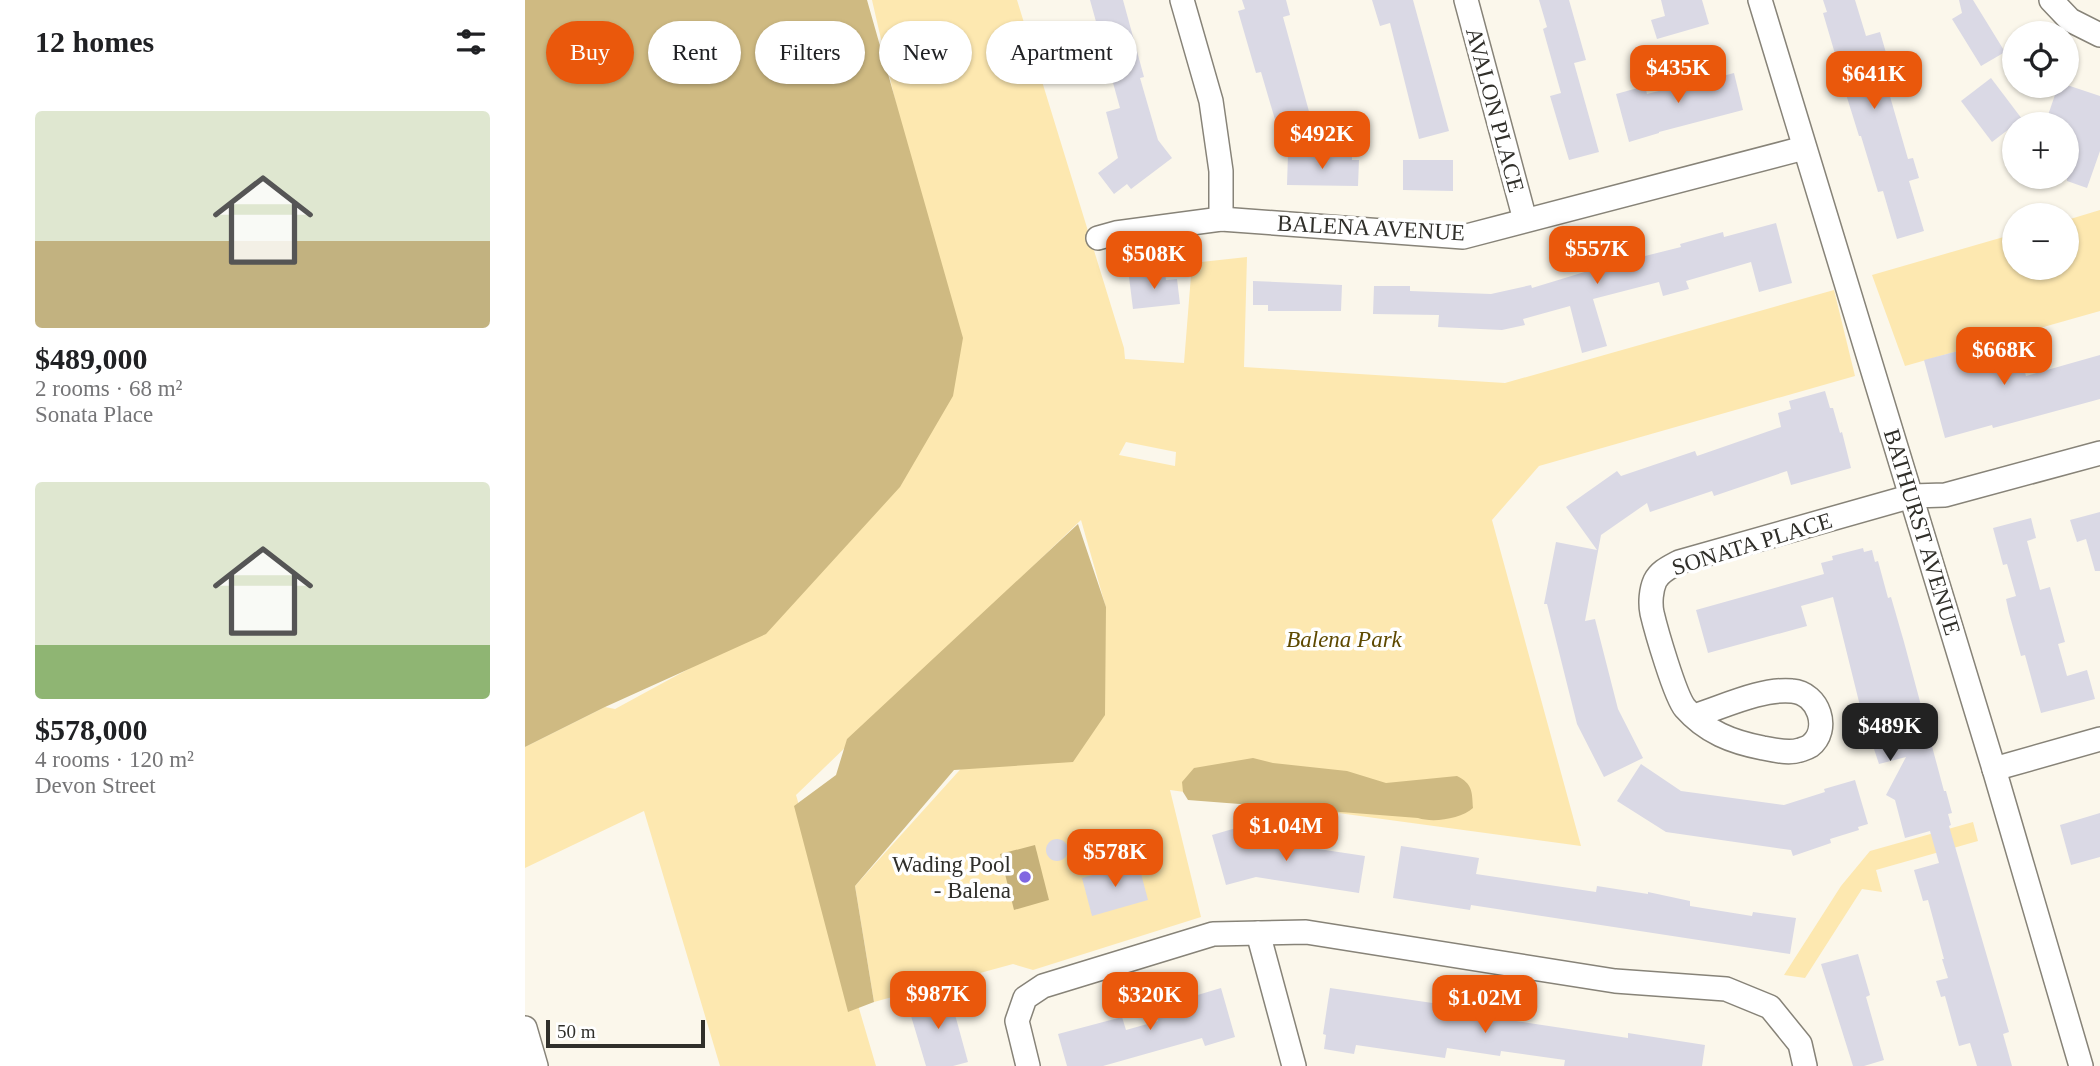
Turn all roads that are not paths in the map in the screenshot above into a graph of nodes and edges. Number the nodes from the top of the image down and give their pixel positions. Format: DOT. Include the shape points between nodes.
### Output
graph roads {
  1 [pos="1182,0"];
  2 [pos="1466,0"];
  3 [pos="1760,0"];
  4 [pos="2051,0"];
  5 [pos="2100,35"];
  6 [pos="1804,148"];
  7 [pos="1221,219"];
  8 [pos="1525,220"];
  9 [pos="1098,238"];
  10 [pos="2100,453"];
  11 [pos="1912,496"];
  12 [pos="1695,716"];
  13 [pos="2100,739"];
  14 [pos="1994,769"];
  15 [pos="1258,933"];
  16 [pos="525,1028"];
  17 [pos="536,1066"];
  18 [pos="1028,1066"];
  19 [pos="1294,1066"];
  20 [pos="1805,1066"];
  21 [pos="2081,1066"];
  1 -- 7 [label="street" via="1211,101 1221,171"];
  2 -- 8 [label="street, AVALON PLACE"];
  3 -- 6 [label="street, BATHURST AVENUE"];
  4 -- 5 [label="street" via="2070,20"];
  6 -- 8 [label="street, BALENA AVENUE"];
  6 -- 11 [label="street, BATHURST AVENUE"];
  7 -- 8 [label="street, BALENA AVENUE" via="1463,237"];
  7 -- 9 [label="street, BALENA AVENUE"];
  10 -- 11 [label="street" via="1945,495"];
  11 -- 12 [label="street, SONATA PLACE" via="1679,562 1661,572 1651,595 1652,611 1677,694"];
  11 -- 14 [label="street, BATHURST AVENUE"];
  12 -- 12 [label="street, SONATA PLACE" via="1767,692 1792,691 1812,699 1820,721 1810,746 1780,751 1736,743"];
  13 -- 14 [label="street"];
  14 -- 21 [label="street, BATHURST AVENUE"];
  15 -- 18 [label="street" via="1213,934 1043,986 1025,998 1017,1021"];
  15 -- 19 [label="street"];
  15 -- 20 [label="street" via="1306,932 1615,981 1726,989 1770,1007 1800,1044"];
  16 -- 17 [label="street"];
}
